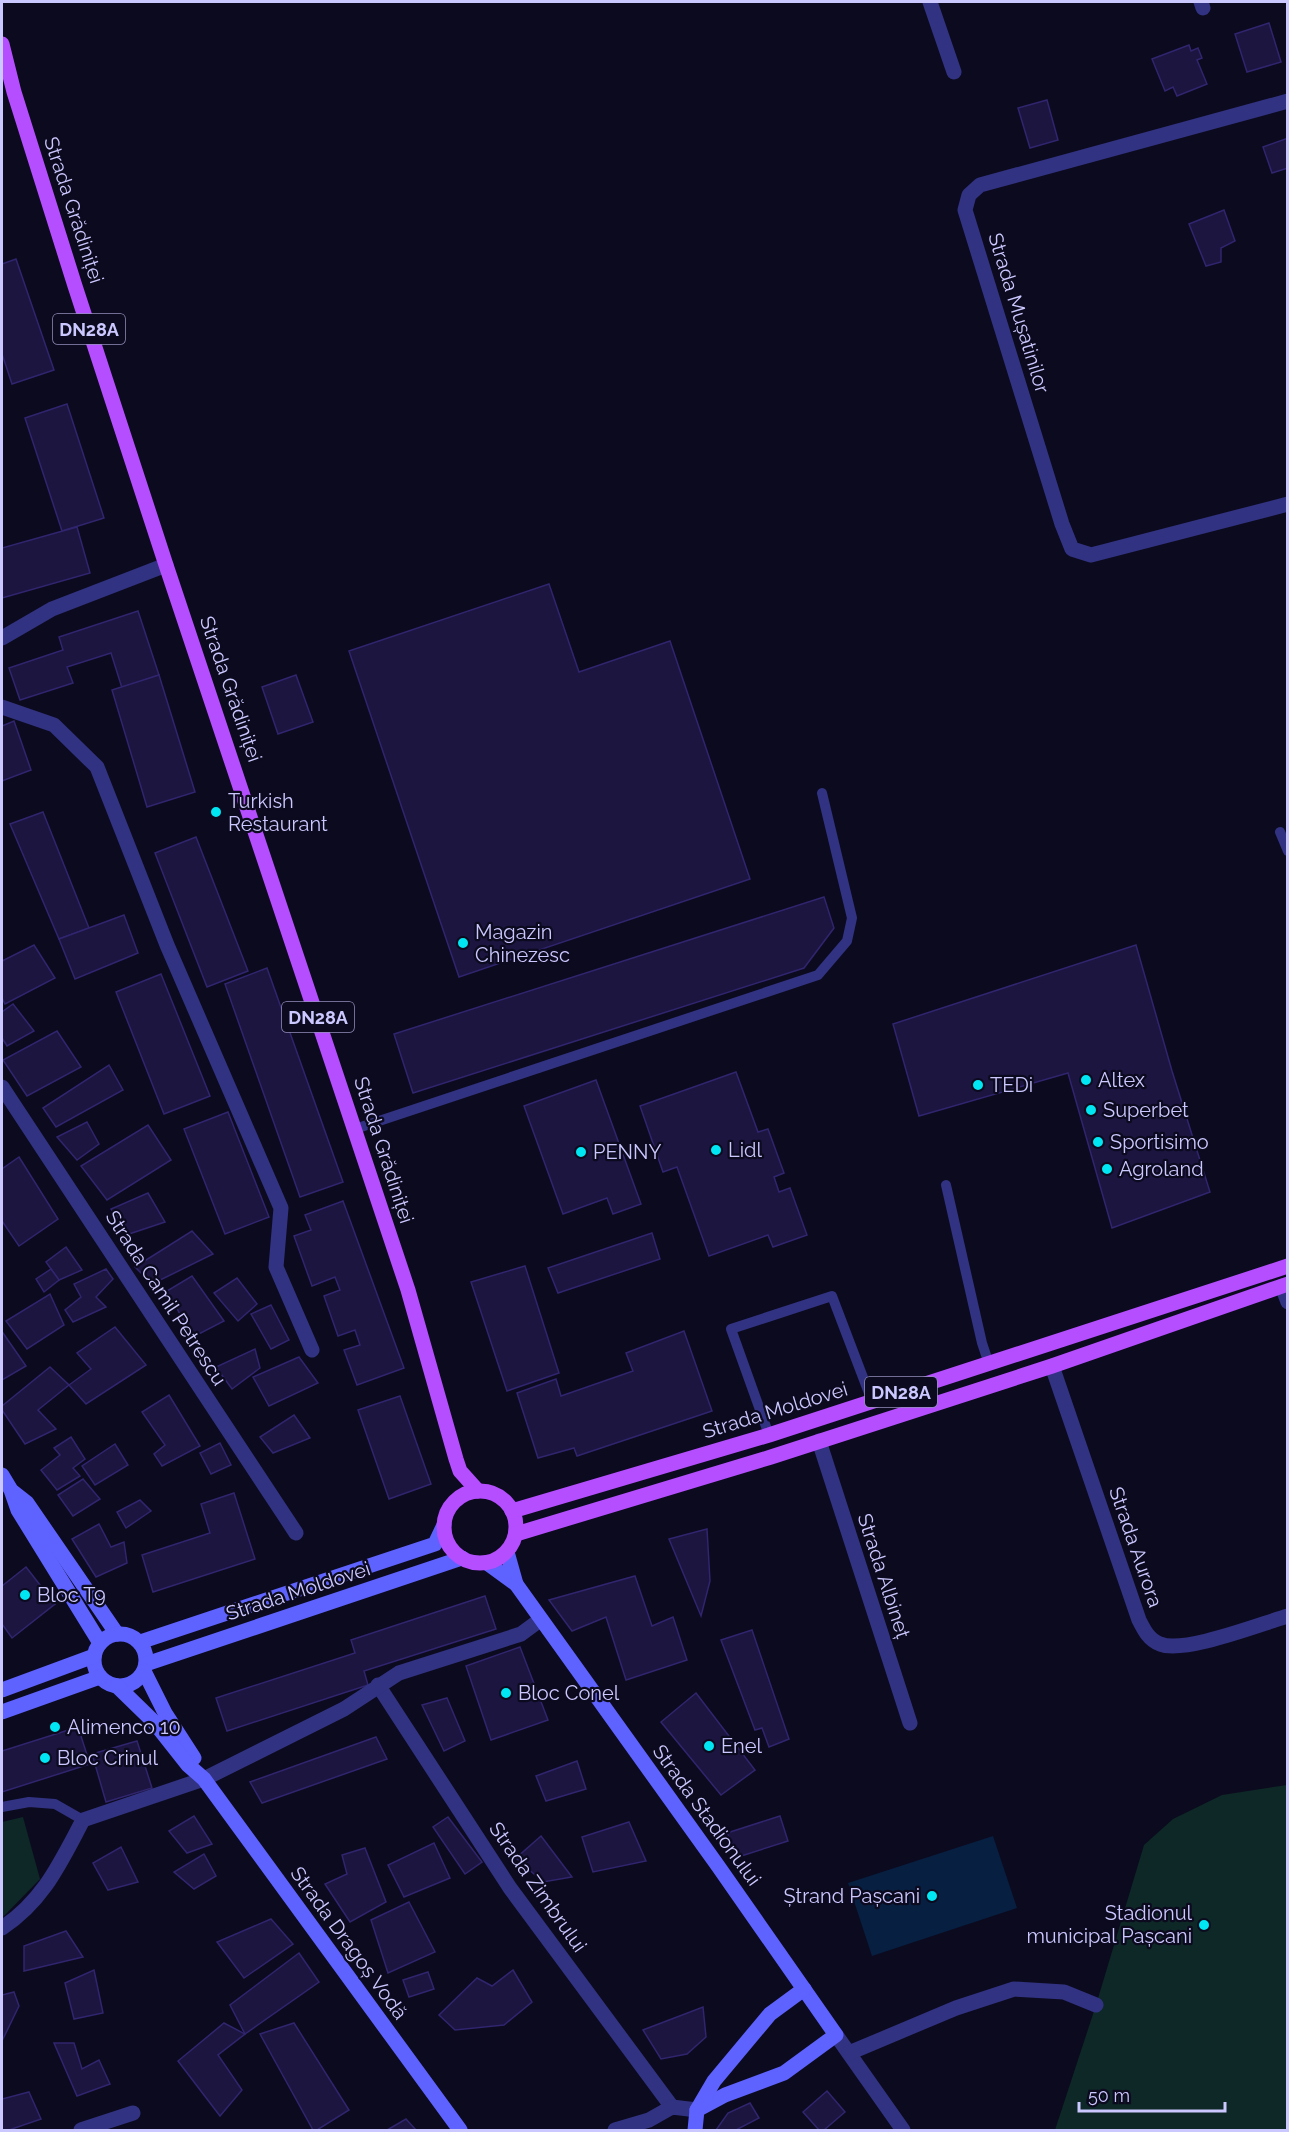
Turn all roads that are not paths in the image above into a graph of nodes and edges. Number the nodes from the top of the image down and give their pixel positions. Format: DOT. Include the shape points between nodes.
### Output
graph roads {
  1 [pos="930,2"];
  2 [pos="2,44"];
  3 [pos="954,72"];
  4 [pos="2,79"];
  5 [pos="14,92"];
  6 [pos="1287,101"];
  7 [pos="1287,504"];
  8 [pos="166,565"];
  9 [pos="2,638"];
  10 [pos="2,707"];
  11 [pos="822,793"];
  12 [pos="1280,832"];
  13 [pos="1287,852"];
  14 [pos="2,1087"];
  15 [pos="355,1129"];
  16 [pos="946,1185"];
  17 [pos="1287,1266"];
  18 [pos="1285,1285"];
  19 [pos="1287,1302"];
  20 [pos="312,1350"];
  21 [pos="989,1364"];
  22 [pos="1052,1366"];
  23 [pos="872,1401"];
  24 [pos="769,1436"];
  25 [pos="819,1441"];
  26 [pos="460,1471"];
  27 [pos="2,1475"];
  28 [pos="11,1490"];
  29 [pos="478,1491"];
  30 [pos="457,1500"];
  31 [pos="512,1511"];
  32 [pos="444,1525"];
  33 [pos="296,1533"];
  34 [pos="516,1534"];
  35 [pos="507,1552"];
  36 [pos="462,1558"];
  37 [pos="487,1563"];
  38 [pos="516,1584"];
  39 [pos="1287,1616"];
  40 [pos="540,1620"];
  41 [pos="117,1634"];
  42 [pos="140,1642"];
  43 [pos="97,1649"];
  44 [pos="145,1667"];
  45 [pos="100,1677"];
  46 [pos="378,1685"];
  47 [pos="117,1686"];
  48 [pos="2,1690"];
  49 [pos="2,1712"];
  50 [pos="909,1723"];
  51 [pos="204,1779"];
  52 [pos="2,1807"];
  53 [pos="83,1820"];
  54 [pos="2,1928"];
  55 [pos="804,1989"];
  56 [pos="1096,2005"];
  57 [pos="836,2035"];
  58 [pos="849,2053"];
  59 [pos="672,2107"];
  60 [pos="697,2110"];
  61 [pos="133,2113"];
  62 [pos="81,2130"];
  63 [pos="460,2130"];
  64 [pos="615,2130"];
  65 [pos="695,2130"];
  66 [pos="903,2130"];
  1 -- 3 [label="street"];
  2 -- 5 [label="main road, Strada Grădiniței / DN28A"];
  4 -- 5 [label="main road, Strada Grădiniței / DN28A"];
  5 -- 8 [label="main road, Strada Grădiniței / DN28A"];
  6 -- 7 [label="street, Strada Mușatinilor" via="980,185 969,195 965,210 1072,549 1090,555"];
  8 -- 9 [label="street" via="52,609"];
  8 -- 15 [label="main road, Strada Grădiniței / DN28A"];
  10 -- 20 [label="street" via="54,725 97,767 167,945 281,1208 276,1267"];
  11 -- 15 [label="lane" via="852,918 847,940 818,975"];
  12 -- 13 [label="lane"];
  14 -- 33 [label="street, Strada Camil Petrescu"];
  15 -- 26 [label="main road, Strada Grădiniței / DN28A" via="408,1290"];
  16 -- 21 [label="lane"];
  17 -- 21 [label="main road, Strada Moldovei / DN28A"];
  18 -- 19 [label="street"];
  18 -- 22 [label="main road, DN28A"];
  21 -- 23 [label="main road, Strada Moldovei / DN28A"];
  22 -- 25 [label="main road, DN28A"];
  22 -- 39 [label="street, Strada Aurora" via="1145,1632 1158,1643 1172,1647 1190,1645"];
  23 -- 24 [label="main road, Strada Moldovei / DN28A"];
  23 -- 24 [label="lane" via="832,1296 743,1325 732,1329"];
  24 -- 31 [label="main road, Strada Moldovei / DN28A"];
  25 -- 34 [label="main road, DN28A"];
  25 -- 50 [label="street, Strada Albineț"];
  26 -- 29 [label="main road, Strada Grădiniței / DN28A"];
  26 -- 30 [label="main road, Strada Grădiniței / DN28A"];
  27 -- 28 [label="main road"];
  28 -- 41 [label="main road" via="27,1503"];
  28 -- 43 [label="main road" via="18,1510"];
  29 -- 30 [label="main road"];
  29 -- 31 [label="main road, DN28A" via="497,1495"];
  30 -- 32 [label="main road, DN28A"];
  31 -- 34 [label="main road"];
  32 -- 36 [label="main road" via="448,1544"];
  32 -- 42 [label="main road, Strada Moldovei / DN28A" via="435,1544"];
  34 -- 35 [label="main road"];
  35 -- 37 [label="main road"];
  35 -- 38 [label="main road, Strada Stadionului"];
  36 -- 37 [label="main road"];
  36 -- 44 [label="main road, Strada Moldovei"];
  37 -- 38 [label="main road, Strada Stadionului"];
  38 -- 40 [label="main road, Strada Stadionului"];
  40 -- 46 [label="street" via="521,1634 399,1673"];
  40 -- 55 [label="main road, Strada Stadionului"];
  41 -- 42 [label="main road"];
  41 -- 43 [label="main road" via="106,1638"];
  42 -- 44 [label="main road"];
  43 -- 45 [label="main road" via="95,1668"];
  43 -- 48 [label="main road"];
  44 -- 47 [label="main road" via="134,1682"];
  44 -- 51 [label="main road, Strada Dragoș Vodă" via="165,1713"];
  45 -- 47 [label="main road"];
  45 -- 49 [label="main road"];
  46 -- 51 [label="street" via="344,1709"];
  46 -- 59 [label="street, Strada Zimbrului" via="510,1888"];
  47 -- 51 [label="main road, Strada Dragoș Vodă"];
  51 -- 53 [label="street"];
  51 -- 63 [label="main road, Strada Dragoș Vodă"];
  52 -- 53 [label="lane" via="29,1802 55,1804"];
  53 -- 54 [label="street" via="39,1895 20,1916"];
  55 -- 57 [label="main road, Strada Stadionului"];
  55 -- 60 [label="main road" via="770,2014 714,2081"];
  56 -- 58 [label="street" via="1064,1992 1014,1989"];
  57 -- 58 [label="street, Strada Stadionului"];
  57 -- 60 [label="main road" via="784,2073 724,2095"];
  58 -- 66 [label="street, Strada Stadionului"];
  59 -- 60 [label="street"];
  59 -- 64 [label="street" via="649,2120"];
  60 -- 65 [label="main road"];
  61 -- 62 [label="street"];
}
